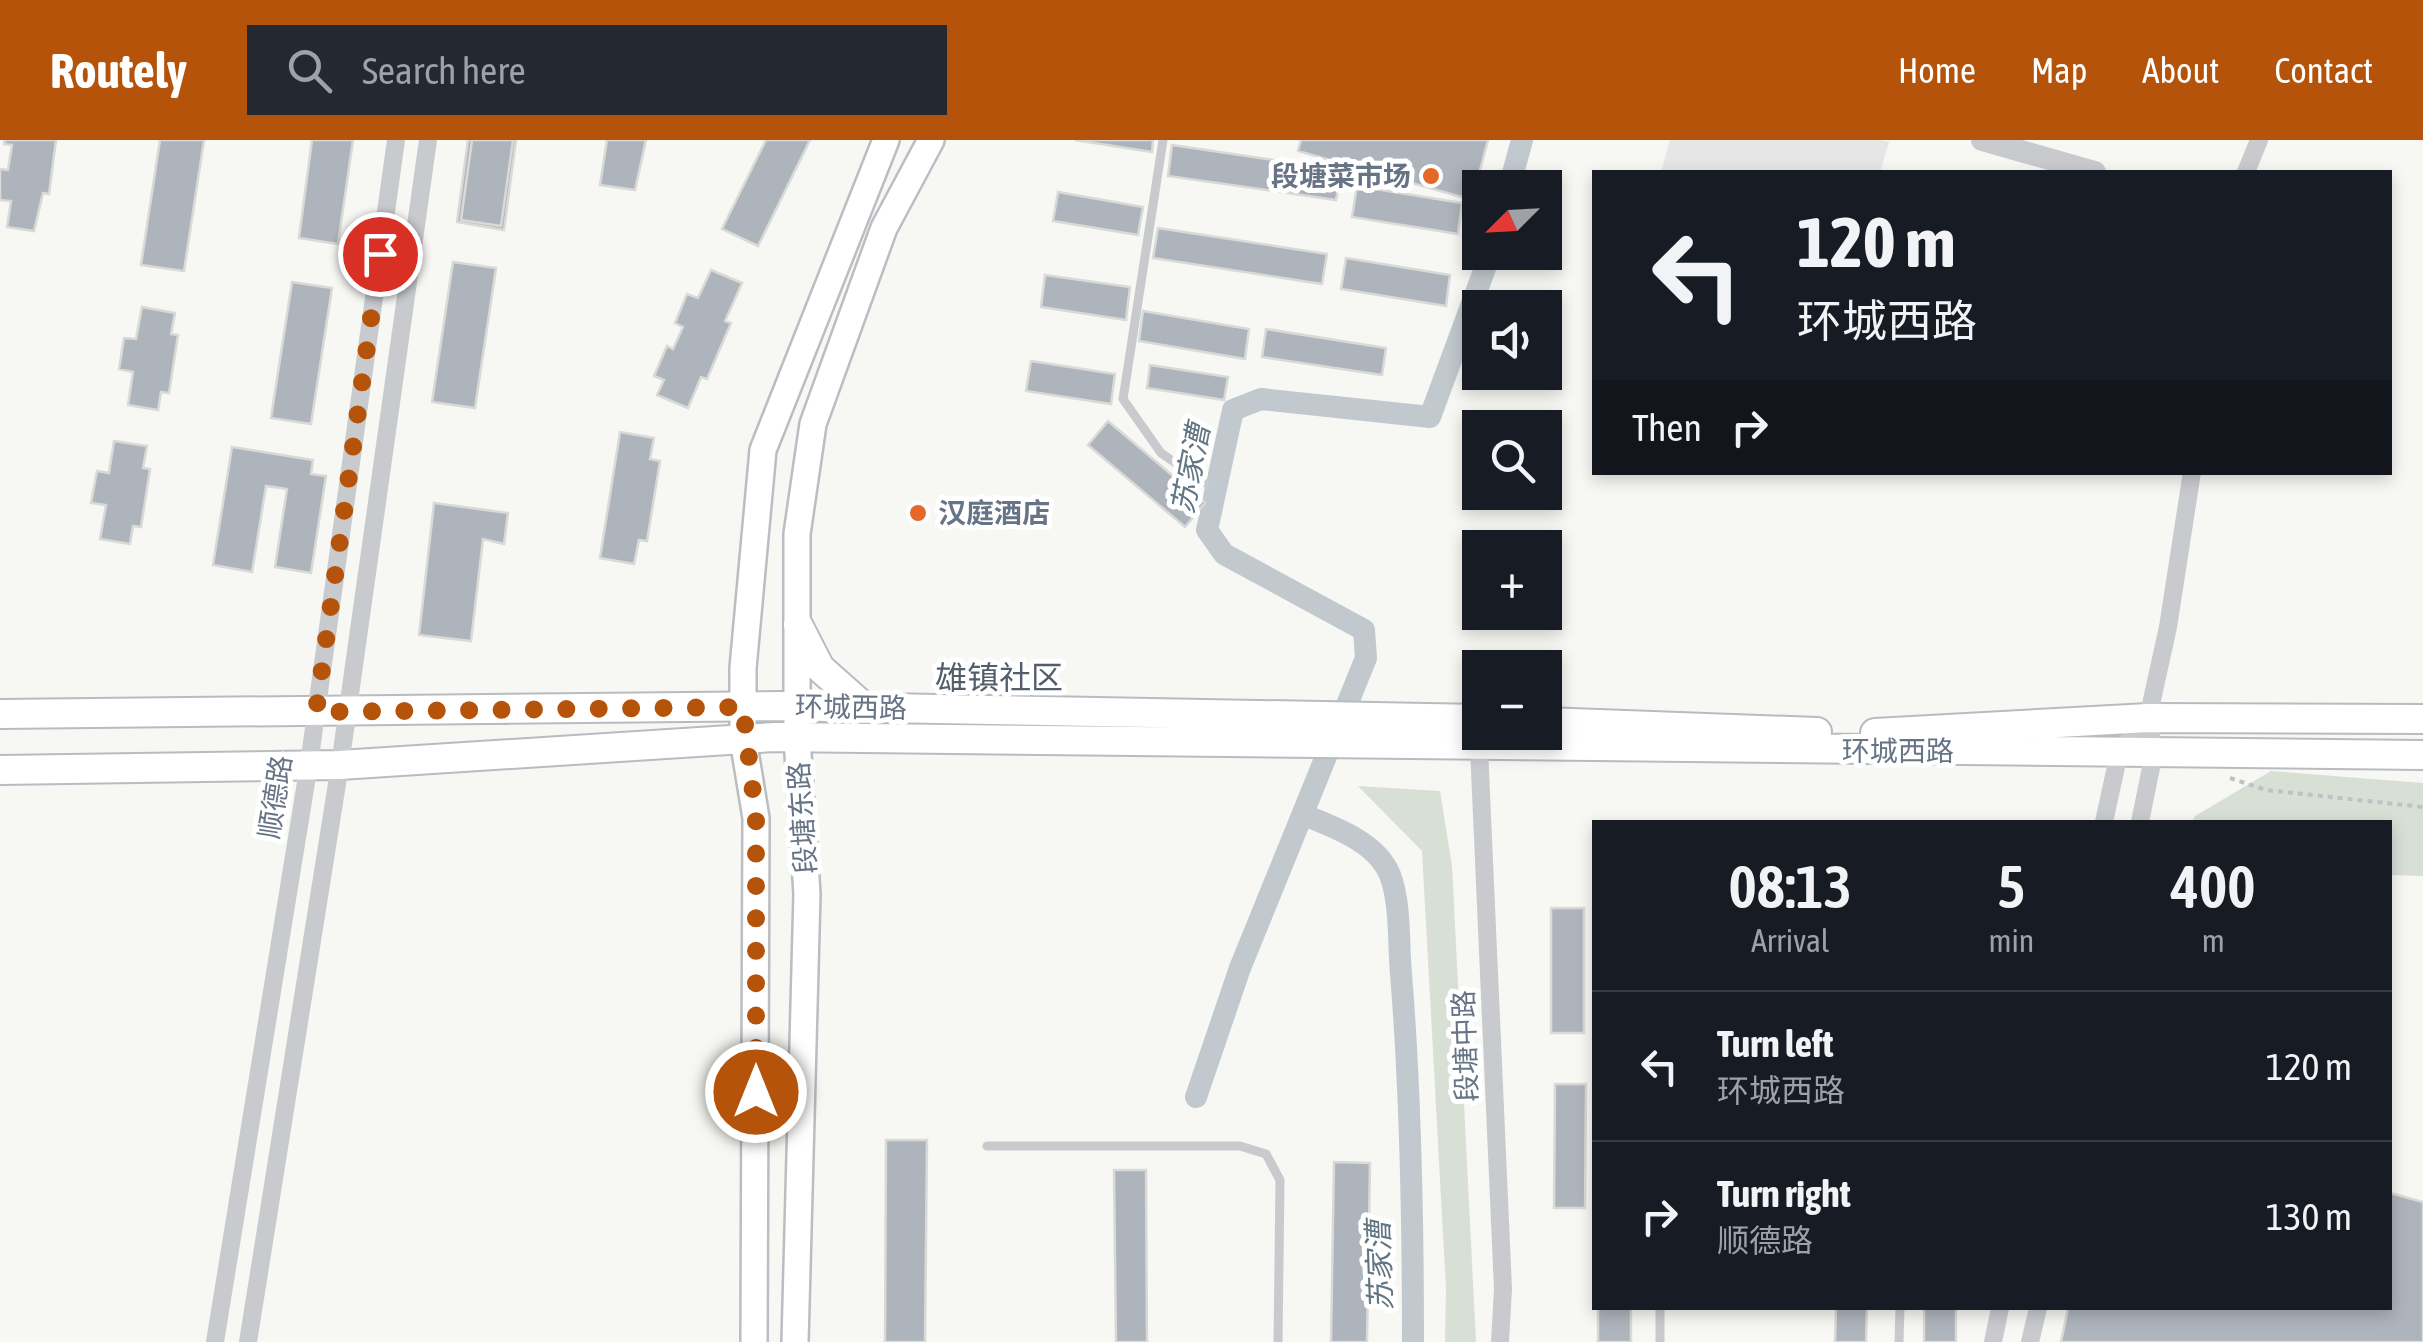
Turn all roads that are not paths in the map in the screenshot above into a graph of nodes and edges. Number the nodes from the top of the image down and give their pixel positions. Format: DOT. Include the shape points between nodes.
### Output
graph roads {
  1 [pos="396,140"];
  2 [pos="428,140"];
  3 [pos="886,140"];
  4 [pos="931,140"];
  5 [pos="1164,140"];
  6 [pos="1982,140"];
  7 [pos="2258,140"];
  8 [pos="2087,170"];
  9 [pos="2247,170"];
  10 [pos="2192,475"];
  11 [pos="1205,483"];
  12 [pos="798,625"];
  13 [pos="797,706"];
  14 [pos="743,707"];
  15 [pos="865,708"];
  16 [pos="347,711"];
  17 [pos="316,712"];
  18 [pos="0,714"];
  19 [pos="1462,718"];
  20 [pos="2148,718"];
  21 [pos="2423,720"];
  22 [pos="1562,723"];
  23 [pos="797,738"];
  24 [pos="744,740"];
  25 [pos="1462,748"];
  26 [pos="1562,749"];
  27 [pos="1479,750"];
  28 [pos="2119,752"];
  29 [pos="2154,753"];
  30 [pos="2423,755"];
  31 [pos="308,764"];
  32 [pos="340,764"];
  33 [pos="0,770"];
  34 [pos="2104,820"];
  35 [pos="2140,820"];
  36 [pos="987,1146"];
  37 [pos="1660,1310"];
  38 [pos="1900,1310"];
  39 [pos="2000,1310"];
  40 [pos="2038,1310"];
  41 [pos="215,1342"];
  42 [pos="248,1342"];
  43 [pos="754,1342"];
  44 [pos="795,1342"];
  45 [pos="1278,1342"];
  46 [pos="1500,1342"];
  47 [pos="1660,1342"];
  48 [pos="1899,1342"];
  49 [pos="1993,1342"];
  50 [pos="2030,1342"];
  1 -- 17 [label="street, 顺德路"];
  2 -- 16 [label="street"];
  3 -- 14 [label="main road, 段塘东路" via="764,450"];
  4 -- 12 [label="main road, 段塘东路" via="884,228 813,424 797,534"];
  5 -- 11 [label="lane" via="1123,399 1162,453"];
  6 -- 8 [label="street"];
  7 -- 9 [label="street"];
  10 -- 20 [label="street"];
  12 -- 13 [label="main road, 段塘东路"];
  12 -- 15 [label="main road" via="820,668"];
  13 -- 14 [label="main road, 环城西路"];
  13 -- 15 [label="main road, 环城西路"];
  13 -- 23 [label="main road, 段塘东路"];
  14 -- 16 [label="main road, 环城西路"];
  14 -- 24 [label="main road, 段塘东路"];
  15 -- 19 [label="main road, 环城西路"];
  16 -- 17 [label="main road, 环城西路"];
  16 -- 32 [label="street"];
  17 -- 18 [label="main road, 环城西路"];
  17 -- 31 [label="street, 顺德路"];
  20 -- 21 [label="main road, 环城西路"];
  20 -- 22 [label="main road, 环城西路" via="1860,734"];
  20 -- 28 [label="street"];
  20 -- 29 [label="street"];
  23 -- 24 [label="main road, 环城西路"];
  23 -- 25 [label="main road, 环城西路"];
  23 -- 44 [label="main road, 段塘东路" via="808,894"];
  24 -- 32 [label="main road, 环城西路"];
  24 -- 43 [label="main road, 段塘东路" via="756,818"];
  26 -- 28 [label="main road, 环城西路"];
  27 -- 46 [label="street, 段塘中路"];
  28 -- 29 [label="main road, 环城西路"];
  28 -- 34 [label="street"];
  29 -- 30 [label="main road, 环城西路"];
  29 -- 35 [label="street"];
  31 -- 32 [label="main road, 环城西路"];
  31 -- 33 [label="main road, 环城西路"];
  31 -- 41 [label="street, 顺德路"];
  32 -- 42 [label="street"];
  36 -- 45 [label="lane" via="1240,1146 1266,1154 1280,1180"];
  37 -- 47 [label="lane"];
  38 -- 48 [label="lane"];
  39 -- 49 [label="street"];
  40 -- 50 [label="street"];
}
